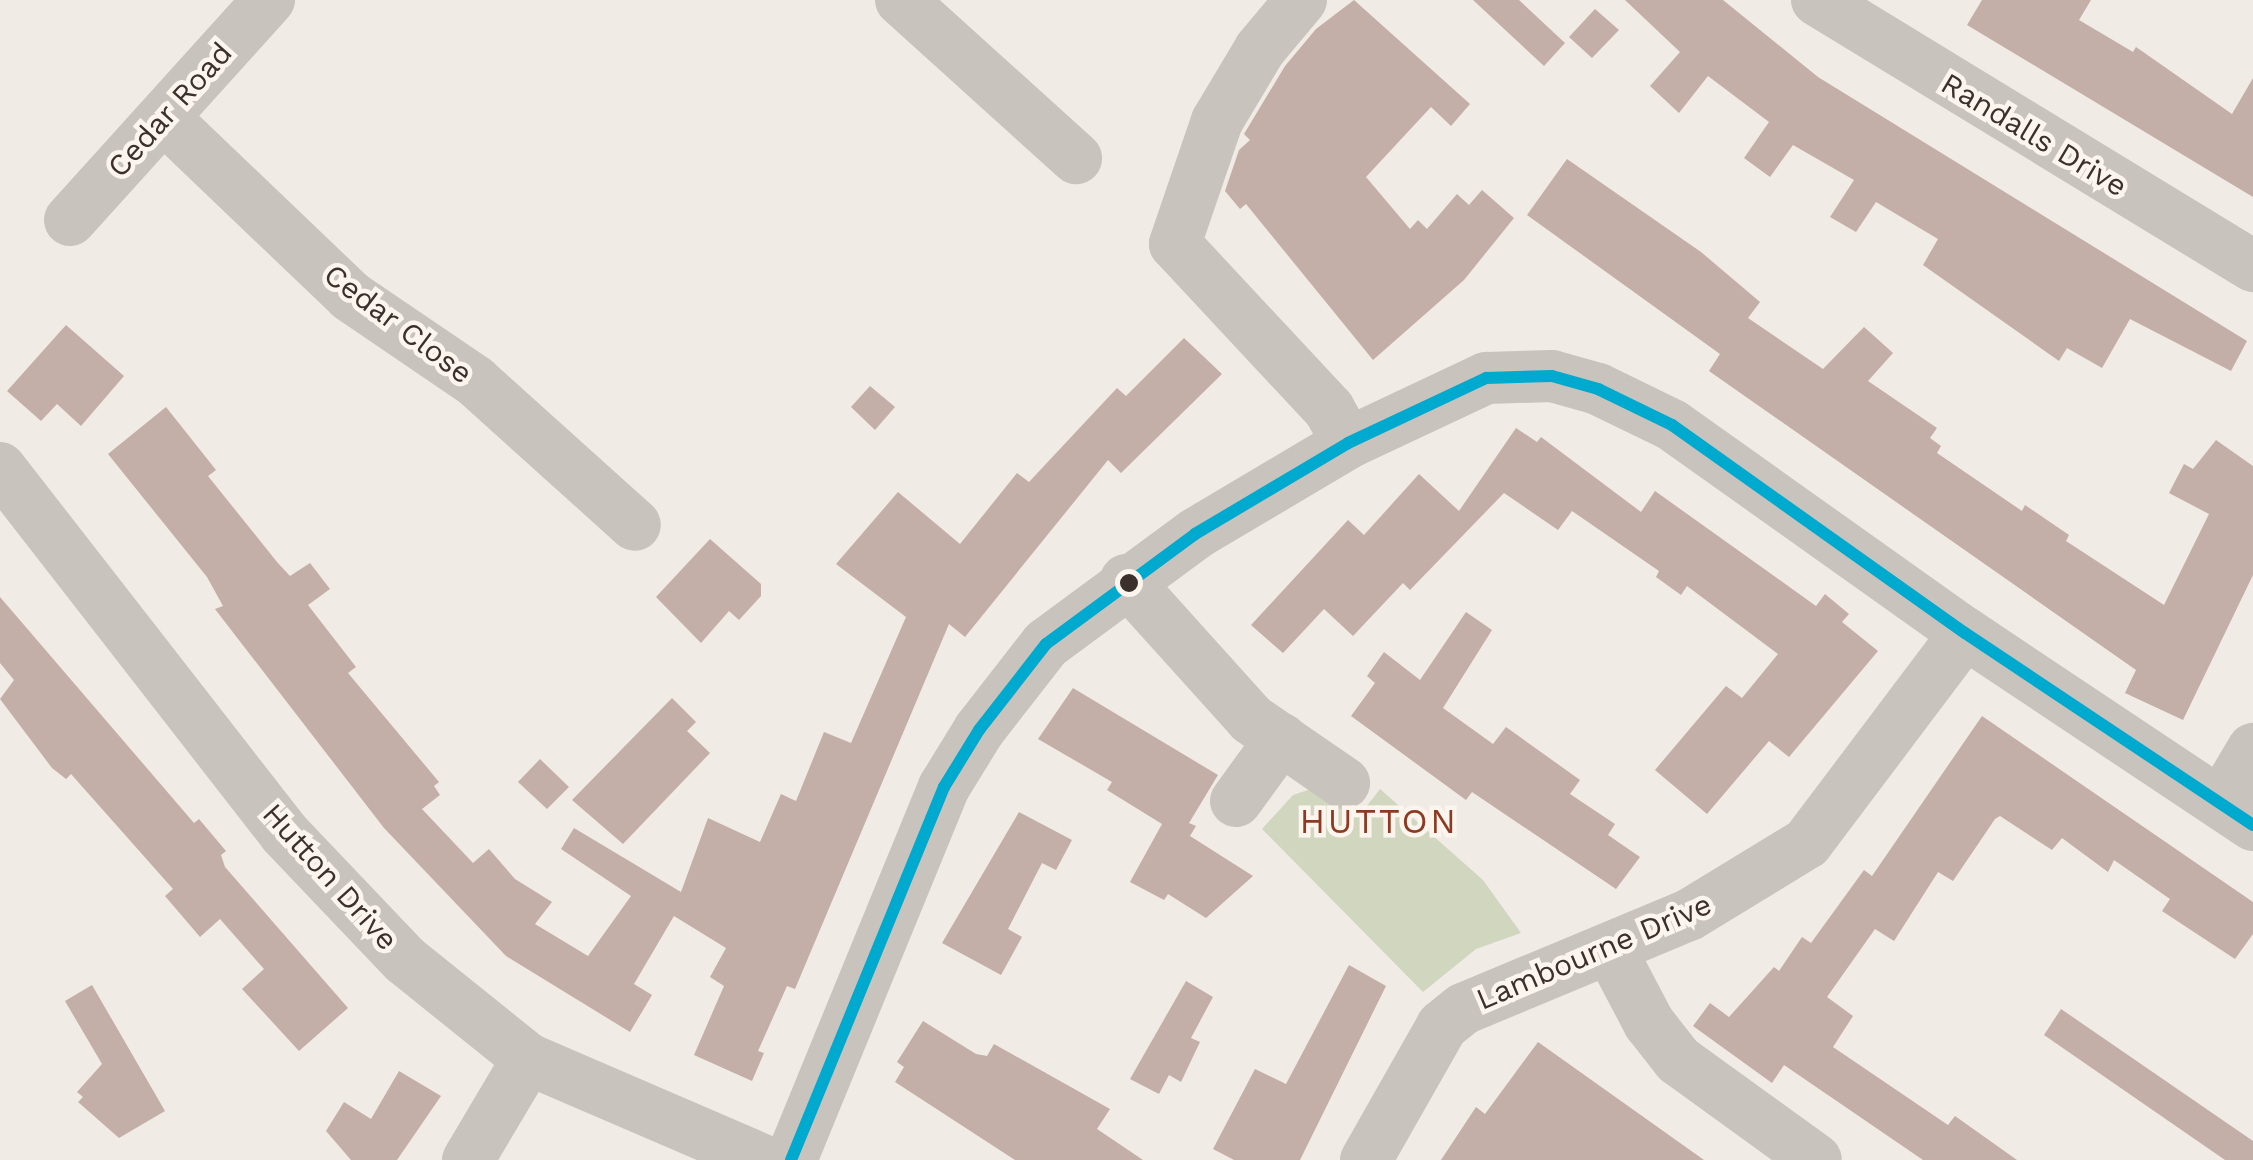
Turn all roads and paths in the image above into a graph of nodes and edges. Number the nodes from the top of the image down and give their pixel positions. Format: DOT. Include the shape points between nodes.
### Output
graph roads {
  1 [pos="269,0"];
  2 [pos="902,0"];
  3 [pos="1302,0"];
  4 [pos="1817,0"];
  5 [pos="164,118"];
  6 [pos="1076,158"];
  7 [pos="70,220"];
  8 [pos="2253,266"];
  9 [pos="1348,443"];
  10 [pos="0,468"];
  11 [pos="635,525"];
  12 [pos="1126,580"];
  13 [pos="1965,633"];
  14 [pos="1280,740"];
  15 [pos="2253,750"];
  16 [pos="1344,784"];
  17 [pos="1236,802"];
  18 [pos="2237,814"];
  19 [pos="1610,949"];
  20 [pos="528,1060"];
  21 [pos="468,1160"];
  22 [pos="763,1160"];
  23 [pos="791,1160"];
  24 [pos="1366,1160"];
  25 [pos="1816,1160"];
  1 -- 5 [label="street, Cedar Road"];
  2 -- 6 [label="street"];
  3 -- 9 [label="street" via="1260,48 1217,121 1176,244 1329,409"];
  4 -- 8 [label="street, Randalls Drive"];
  5 -- 7 [label="street, Cedar Road"];
  5 -- 11 [label="street, Cedar Close" via="350,296 460,369"];
  9 -- 12 [label="street"];
  9 -- 13 [label="street" via="1486,378 1552,376 1598,389 1672,425"];
  10 -- 20 [label="street, Hutton Drive" via="323,877 405,960"];
  12 -- 14 [label="street" via="1205,674"];
  12 -- 23 [label="street" via="1033,659 944,787"];
  13 -- 18 [label="street"];
  13 -- 19 [label="street, Lambourne Drive" via="1807,843 1690,915"];
  14 -- 16 [label="street"];
  14 -- 17 [label="street"];
  15 -- 18 [label="street"];
  19 -- 24 [label="street, Lambourne Drive" via="1525,978 1451,1018"];
  19 -- 25 [label="street" via="1649,1023 1678,1060"];
  20 -- 21 [label="street"];
  20 -- 22 [label="street, Hutton Drive"];
}
